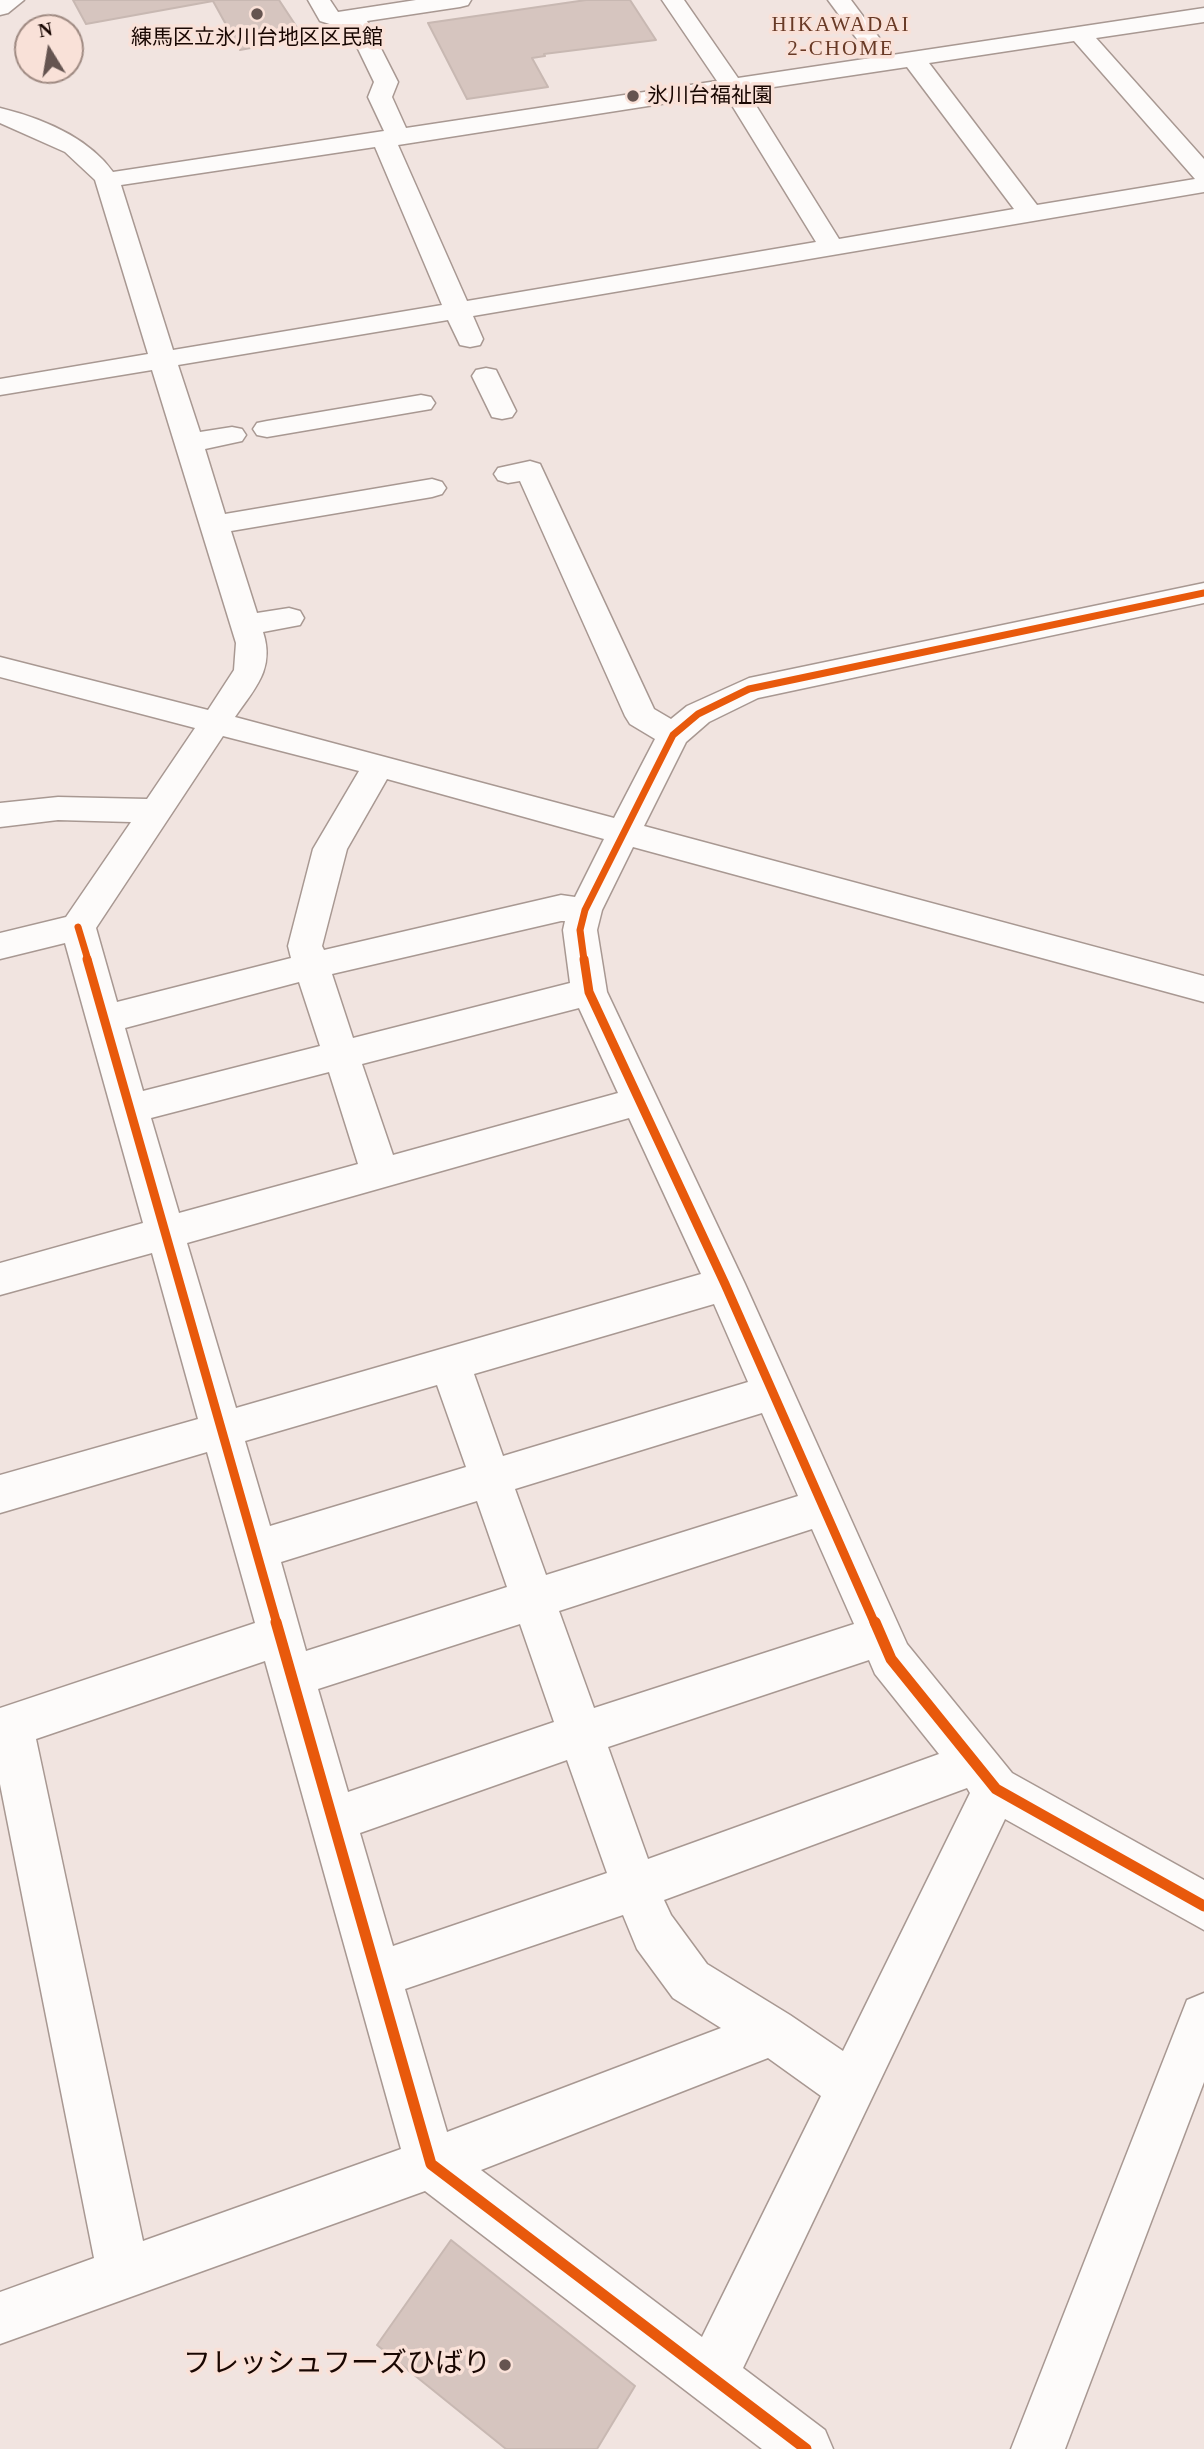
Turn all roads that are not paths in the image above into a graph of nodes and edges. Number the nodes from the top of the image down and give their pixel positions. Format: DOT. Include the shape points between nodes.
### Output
graph roads {
  1 [pos="13,0"];
  2 [pos="319,0"];
  3 [pos="460,0"];
  4 [pos="673,0"];
  5 [pos="839,0"];
  6 [pos="0,8"];
  7 [pos="1204,15"];
  8 [pos="354,17"];
  9 [pos="1080,34"];
  10 [pos="914,60"];
  11 [pos="887,64"];
  12 [pos="733,88"];
  13 [pos="0,115"];
  14 [pos="392,139"];
  15 [pos="1204,174"];
  16 [pos="107,180"];
  17 [pos="1204,185"];
  18 [pos="1031,215"];
  19 [pos="832,248"];
  20 [pos="456,311"];
  21 [pos="470,339"];
  22 [pos="163,360"];
  23 [pos="0,387"];
  24 [pos="463,395"];
  25 [pos="500,398"];
  26 [pos="421,402"];
  27 [pos="267,429"];
  28 [pos="232,435"];
  29 [pos="188,443"];
  30 [pos="508,474"];
  31 [pos="432,488"];
  32 [pos="214,525"];
  33 [pos="1204,593"];
  34 [pos="289,618"];
  35 [pos="245,625"];
  36 [pos="0,667"];
  37 [pos="213,724"];
  38 [pos="673,734"];
  39 [pos="380,765"];
  40 [pos="155,811"];
  41 [pos="0,815"];
  42 [pos="624,832"];
  43 [pos="586,910"];
  44 [pos="78,927"];
  45 [pos="0,946"];
  46 [pos="311,966"];
  47 [pos="1204,989"];
  48 [pos="589,992"];
  49 [pos="105,1019"];
  50 [pos="341,1054"];
  51 [pos="640,1101"];
  52 [pos="130,1109"];
  53 [pos="380,1173"];
  54 [pos="166,1233"];
  55 [pos="0,1279"];
  56 [pos="725,1284"];
  57 [pos="450,1364"];
  58 [pos="773,1392"];
  59 [pos="222,1429"];
  60 [pos="491,1478"];
  61 [pos="0,1494"];
  62 [pos="824,1507"];
  63 [pos="256,1550"];
  64 [pos="534,1600"];
  65 [pos="880,1636"];
  66 [pos="286,1656"];
  67 [pos="5,1728"];
  68 [pos="581,1734"];
  69 [pos="986,1776"];
  70 [pos="333,1820"];
  71 [pos="635,1887"];
  72 [pos="1204,1906"];
  73 [pos="377,1975"];
  74 [pos="1204,2017"];
  75 [pos="773,2032"];
  76 [pos="853,2088"];
  77 [pos="431,2164"];
  78 [pos="122,2272"];
  79 [pos="0,2318"];
  80 [pos="711,2377"];
  81 [pos="806,2449"];
  82 [pos="1038,2449"];
  1 -- 6 [label="street"];
  2 -- 8 [label="street" via="328,16"];
  3 -- 8 [label="street"];
  4 -- 12 [label="street"];
  5 -- 11 [label="street"];
  7 -- 9 [label="street"];
  8 -- 14 [label="street" via="386,82 380,97"];
  9 -- 10 [label="street"];
  9 -- 15 [label="street"];
  10 -- 11 [label="street"];
  10 -- 18 [label="street"];
  11 -- 12 [label="street"];
  12 -- 14 [label="street"];
  12 -- 19 [label="street"];
  13 -- 16 [label="street" via="74,147 93,161"];
  14 -- 16 [label="street"];
  14 -- 20 [label="street"];
  16 -- 22 [label="street"];
  17 -- 18 [label="street"];
  18 -- 19 [label="street"];
  19 -- 20 [label="street"];
  20 -- 21 [label="street"];
  20 -- 22 [label="street"];
  22 -- 23 [label="street"];
  22 -- 29 [label="street"];
  24 -- 25 [label="street"];
  26 -- 27 [label="street"];
  28 -- 29 [label="street"];
  29 -- 32 [label="street"];
  30 -- 38 [label="street" via="530,470 559,504 563,568 610,615 641,716"];
  31 -- 32 [label="street"];
  32 -- 35 [label="street"];
  33 -- 38 [label="street" via="750,690 698,714"];
  34 -- 35 [label="street"];
  35 -- 37 [label="street" via="251,643 250,671"];
  36 -- 37 [label="street"];
  37 -- 39 [label="street"];
  37 -- 40 [label="street"];
  38 -- 42 [label="street"];
  39 -- 42 [label="street"];
  39 -- 46 [label="street" via="330,849 304,946"];
  40 -- 41 [label="street" via="92,809"];
  40 -- 44 [label="street"];
  42 -- 43 [label="street"];
  42 -- 47 [label="street"];
  43 -- 46 [label="street" via="561,908"];
  43 -- 48 [label="street" via="580,930"];
  44 -- 45 [label="street"];
  44 -- 49 [label="street"];
  46 -- 49 [label="street"];
  46 -- 50 [label="street"];
  48 -- 50 [label="street"];
  48 -- 51 [label="street"];
  49 -- 52 [label="street"];
  50 -- 52 [label="street"];
  50 -- 53 [label="street"];
  51 -- 53 [label="street"];
  51 -- 56 [label="street"];
  52 -- 54 [label="street"];
  53 -- 54 [label="street"];
  54 -- 55 [label="street"];
  54 -- 59 [label="street"];
  56 -- 57 [label="street"];
  56 -- 58 [label="street"];
  57 -- 59 [label="street"];
  57 -- 60 [label="street"];
  58 -- 60 [label="street"];
  58 -- 62 [label="street"];
  59 -- 61 [label="street"];
  59 -- 63 [label="street"];
  60 -- 63 [label="street"];
  60 -- 64 [label="street"];
  62 -- 64 [label="street"];
  62 -- 65 [label="street"];
  63 -- 66 [label="street"];
  64 -- 66 [label="street"];
  64 -- 68 [label="street"];
  65 -- 68 [label="street"];
  65 -- 69 [label="street" via="891,1659"];
  66 -- 67 [label="street"];
  66 -- 70 [label="street"];
  67 -- 78 [label="street"];
  68 -- 70 [label="street"];
  68 -- 71 [label="street"];
  69 -- 71 [label="street"];
  69 -- 72 [label="street"];
  69 -- 76 [label="street"];
  70 -- 73 [label="street"];
  71 -- 73 [label="street"];
  71 -- 75 [label="street" via="654,1932 690,1981"];
  73 -- 77 [label="street"];
  74 -- 82 [label="street"];
  75 -- 76 [label="street"];
  75 -- 77 [label="street"];
  76 -- 80 [label="street"];
  77 -- 78 [label="street"];
  77 -- 80 [label="street"];
  78 -- 79 [label="street"];
  80 -- 81 [label="street"];
}
